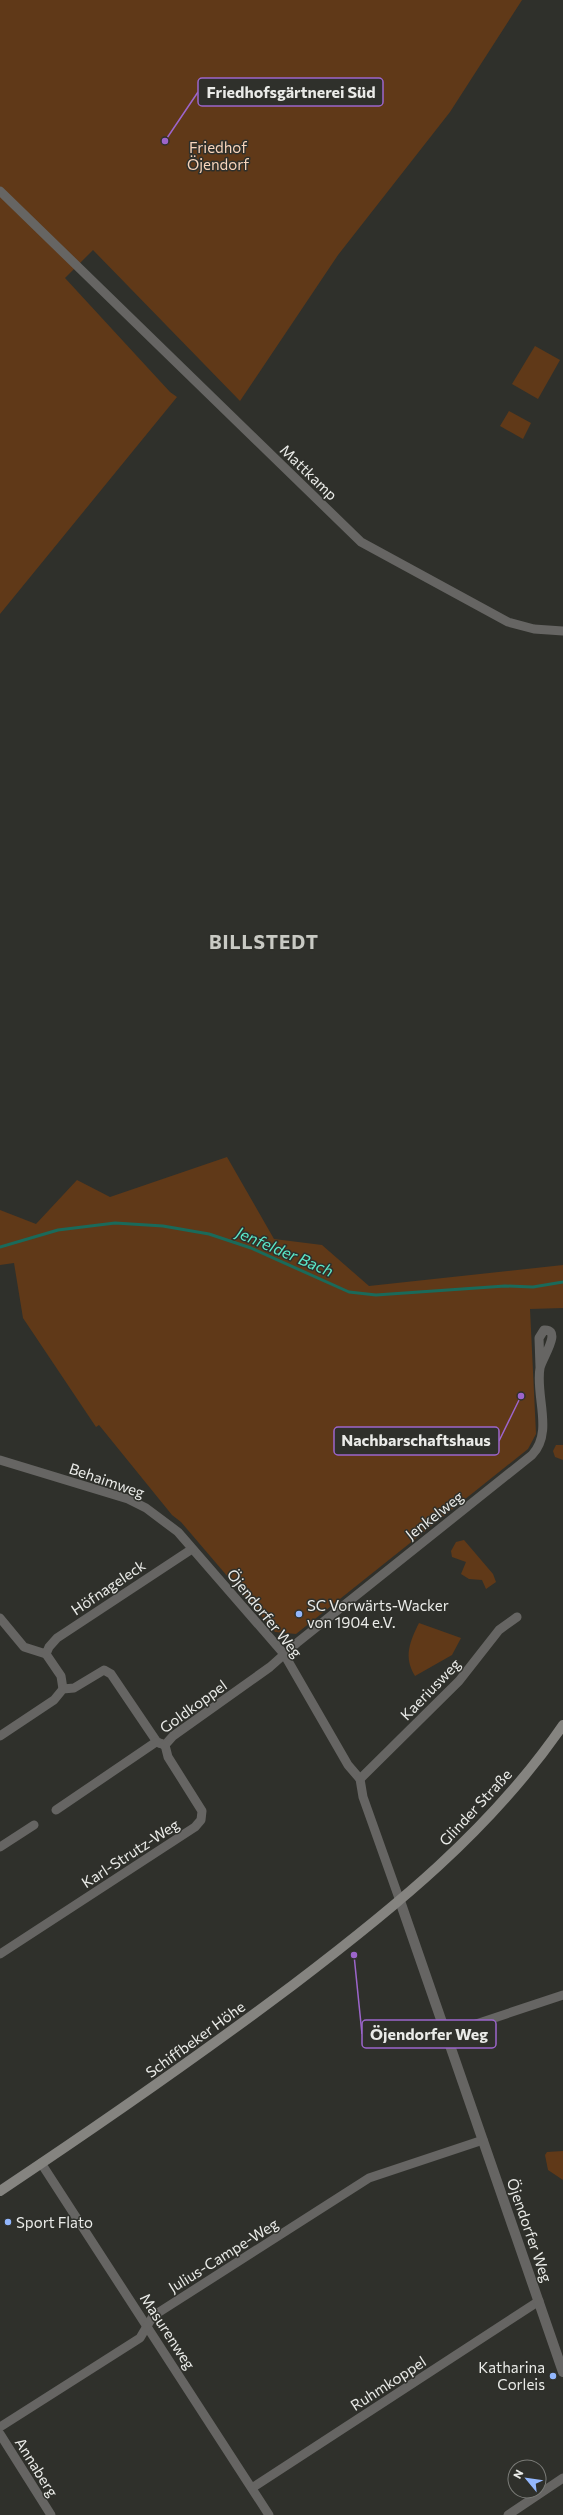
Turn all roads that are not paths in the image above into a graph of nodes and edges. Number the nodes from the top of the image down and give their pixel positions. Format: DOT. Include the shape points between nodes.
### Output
graph roads {
  1 [pos="0,191"];
  2 [pos="563,631"];
  3 [pos="540,1368"];
  4 [pos="0,1460"];
  5 [pos="192,1549"];
  6 [pos="517,1617"];
  7 [pos="0,1618"];
  8 [pos="46,1654"];
  9 [pos="284,1654"];
  10 [pos="63,1689"];
  11 [pos="563,1725"];
  12 [pos="0,1736"];
  13 [pos="165,1745"];
  14 [pos="360,1779"];
  15 [pos="56,1810"];
  16 [pos="34,1825"];
  17 [pos="0,1847"];
  18 [pos="400,1901"];
  19 [pos="0,1954"];
  20 [pos="563,1994"];
  21 [pos="446,2034"];
  22 [pos="483,2140"];
  23 [pos="41,2164"];
  24 [pos="0,2192"];
  25 [pos="539,2301"];
  26 [pos="148,2325"];
  27 [pos="563,2372"];
  28 [pos="0,2427"];
  29 [pos="0,2434"];
  30 [pos="563,2478"];
  31 [pos="252,2488"];
  32 [pos="51,2515"];
  33 [pos="269,2515"];
  34 [pos="508,2515"];
  1 -- 2 [label="street, Mattkamp" via="361,542 508,622 534,629"];
  3 -- 9 [label="street, Jenkelweg" via="542,1442 537,1450"];
  4 -- 5 [label="street, Behaimweg" via="128,1499 163,1520 178,1532"];
  5 -- 8 [label="street, Höfnageleck" via="57,1638"];
  5 -- 9 [label="street, Öjendorfer Weg"];
  6 -- 14 [label="street, Kaeriusweg" via="499,1630 459,1682"];
  7 -- 8 [label="street" via="24,1647"];
  8 -- 10 [label="street" via="61,1676"];
  9 -- 13 [label="street, Goldkoppel" via="270,1667 173,1736"];
  9 -- 14 [label="street, Öjendorfer Weg" via="348,1765"];
  10 -- 12 [label="street" via="54,1700"];
  10 -- 13 [label="street" via="74,1688 97,1672 108,1671 156,1742"];
  11 -- 18 [label="main road, Glinder Straße" via="530,1770 494,1812"];
  13 -- 15 [label="street, Goldkoppel" via="156,1742"];
  13 -- 19 [label="street, Karl-Strutz-Weg" via="168,1757 202,1811 201,1820 195,1827"];
  14 -- 18 [label="street, Öjendorfer Weg" via="363,1797"];
  16 -- 17 [label="street"];
  18 -- 21 [label="street, Öjendorfer Weg"];
  18 -- 23 [label="main road, Schiffbeker Höhe" via="192,2061"];
  20 -- 21 [label="street"];
  21 -- 22 [label="street, Öjendorfer Weg"];
  22 -- 25 [label="street, Öjendorfer Weg"];
  22 -- 26 [label="street, Julius-Campe-Weg" via="369,2178 153,2316"];
  23 -- 24 [label="main road, Schiffbeker Höhe"];
  23 -- 26 [label="street, Masurenweg"];
  25 -- 27 [label="street, Öjendorfer Weg"];
  25 -- 31 [label="street, Ruhmkoppel"];
  26 -- 28 [label="street, Julius-Campe-Weg" via="140,2338"];
  26 -- 31 [label="street, Masurenweg"];
  29 -- 32 [label="street, Annaberg"];
  30 -- 34 [label="street"];
  31 -- 33 [label="street, Masurenweg"];
}
